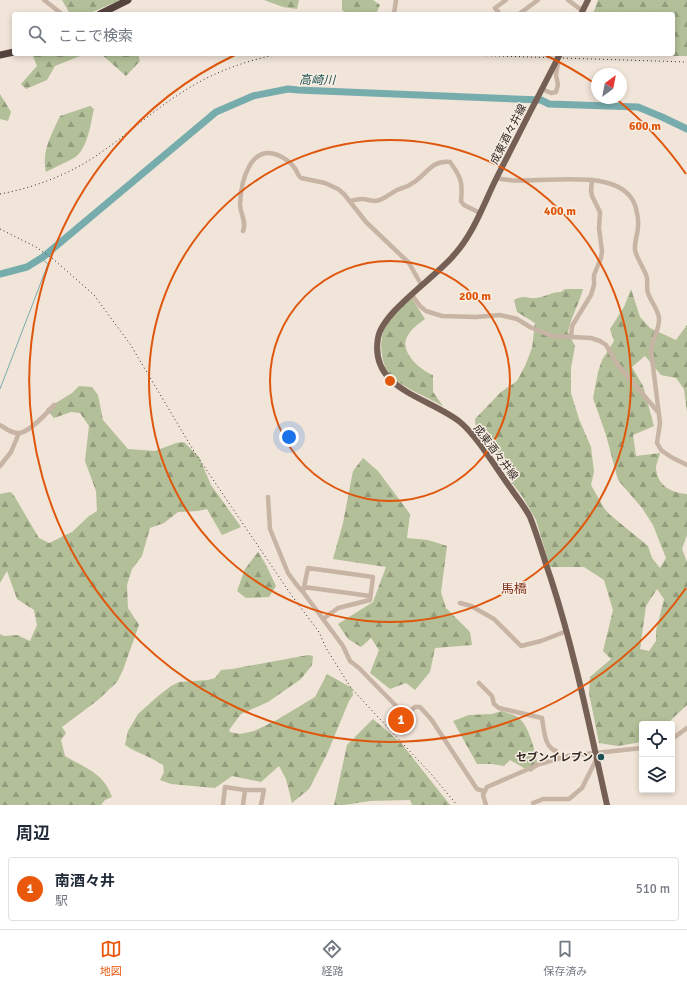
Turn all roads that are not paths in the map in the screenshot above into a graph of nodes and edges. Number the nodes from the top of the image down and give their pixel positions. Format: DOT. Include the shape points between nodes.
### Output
graph roads {
  1 [pos="44,0"];
  2 [pos="128,0"];
  3 [pos="396,0"];
  4 [pos="506,0"];
  5 [pos="538,0"];
  6 [pos="568,0"];
  7 [pos="588,0"];
  8 [pos="583,11"];
  9 [pos="59,12"];
  10 [pos="104,12"];
  11 [pos="394,12"];
  12 [pos="498,12"];
  13 [pos="522,12"];
  14 [pos="12,52"];
  15 [pos="0,55"];
  16 [pos="559,56"];
  17 [pos="558,62"];
  18 [pos="542,89"];
  19 [pos="497,178"];
  20 [pos="592,180"];
  21 [pos="350,201"];
  22 [pos="480,213"];
  23 [pos="243,231"];
  24 [pos="422,286"];
  25 [pos="412,295"];
  26 [pos="571,337"];
  27 [pos="54,405"];
  28 [pos="658,412"];
  29 [pos="0,425"];
  30 [pos="19,433"];
  31 [pos="687,465"];
  32 [pos="0,466"];
  33 [pos="268,497"];
  34 [pos="304,589"];
  35 [pos="370,596"];
  36 [pos="460,603"];
  37 [pos="323,619"];
  38 [pos="567,631"];
  39 [pos="479,683"];
  40 [pos="687,728"];
  41 [pos="675,737"];
  42 [pos="639,748"];
  43 [pos="594,752"];
  44 [pos="558,758"];
  45 [pos="596,760"];
  46 [pos="245,790"];
  47 [pos="484,791"];
  48 [pos="533,803"];
  49 [pos="223,805"];
  50 [pos="243,805"];
  51 [pos="262,805"];
  52 [pos="486,805"];
  53 [pos="607,805"];
  1 -- 9 [label="street"];
  2 -- 10 [label="highway"];
  3 -- 11 [label="street"];
  4 -- 12 [label="street" via="495,8"];
  5 -- 13 [label="street"];
  6 -- 8 [label="street"];
  7 -- 8 [label="main road"];
  14 -- 15 [label="highway"];
  16 -- 18 [label="main road, 成東酒々井線, bridge"];
  17 -- 18 [label="street" via="556,92 551,93"];
  18 -- 19 [label="main road, 成東酒々井線, bridge"];
  19 -- 20 [label="street" via="523,181"];
  19 -- 22 [label="main road, 成東酒々井線"];
  20 -- 26 [label="street" via="592,196 600,212 602,251 591,295 572,326"];
  20 -- 28 [label="street" via="616,185 626,191 635,205 638,226 635,248 647,278 646,288 659,317 651,350"];
  21 -- 22 [label="street" via="374,201 410,186 442,161 450,162 460,176 461,201"];
  21 -- 23 [label="street" via="332,186 317,180 301,178 291,164 280,156 265,153 252,162 243,180 240,205 245,224"];
  21 -- 24 [label="street" via="366,222 409,263"];
  22 -- 24 [label="main road, 成東酒々井線" via="459,250"];
  24 -- 25 [label="main road, 成東酒々井線"];
  25 -- 26 [label="street" via="426,311 442,316 500,315 517,319 552,336"];
  25 -- 38 [label="main road, 成東酒々井線" via="379,332 377,346 382,370 391,382 449,415 467,429 521,503 530,517"];
  26 -- 28 [label="street" via="591,338 606,345 618,365"];
  27 -- 30 [label="street" via="28,430"];
  28 -- 31 [label="street" via="660,423 657,443 670,458"];
  29 -- 30 [label="street"];
  30 -- 32 [label="street" via="11,452"];
  33 -- 34 [label="street" via="270,529 288,573 296,584"];
  34 -- 35 [label="street"];
  34 -- 35 [label="street" via="308,568 373,577"];
  34 -- 37 [label="street"];
  35 -- 37 [label="street" via="370,600 338,608"];
  36 -- 38 [label="street" via="472,606 494,619 521,646"];
  37 -- 47 [label="street" via="343,646 350,661 401,711 408,713 414,707 420,707 431,719 477,789"];
  38 -- 43 [label="main road, 成東酒々井線"];
  39 -- 44 [label="street" via="492,696 494,704 500,708 542,718 547,743 556,751"];
  40 -- 41 [label="street"];
  42 -- 43 [label="street"];
  43 -- 44 [label="street"];
  43 -- 45 [label="main road, 成東酒々井線"];
  44 -- 47 [label="street" via="520,772 487,787"];
  45 -- 48 [label="street" via="582,788 569,799 544,799"];
  45 -- 53 [label="main road, 成東酒々井線"];
  46 -- 49 [label="street" via="225,786"];
  46 -- 50 [label="street"];
  46 -- 51 [label="street" via="264,790"];
  47 -- 52 [label="street"];
}
